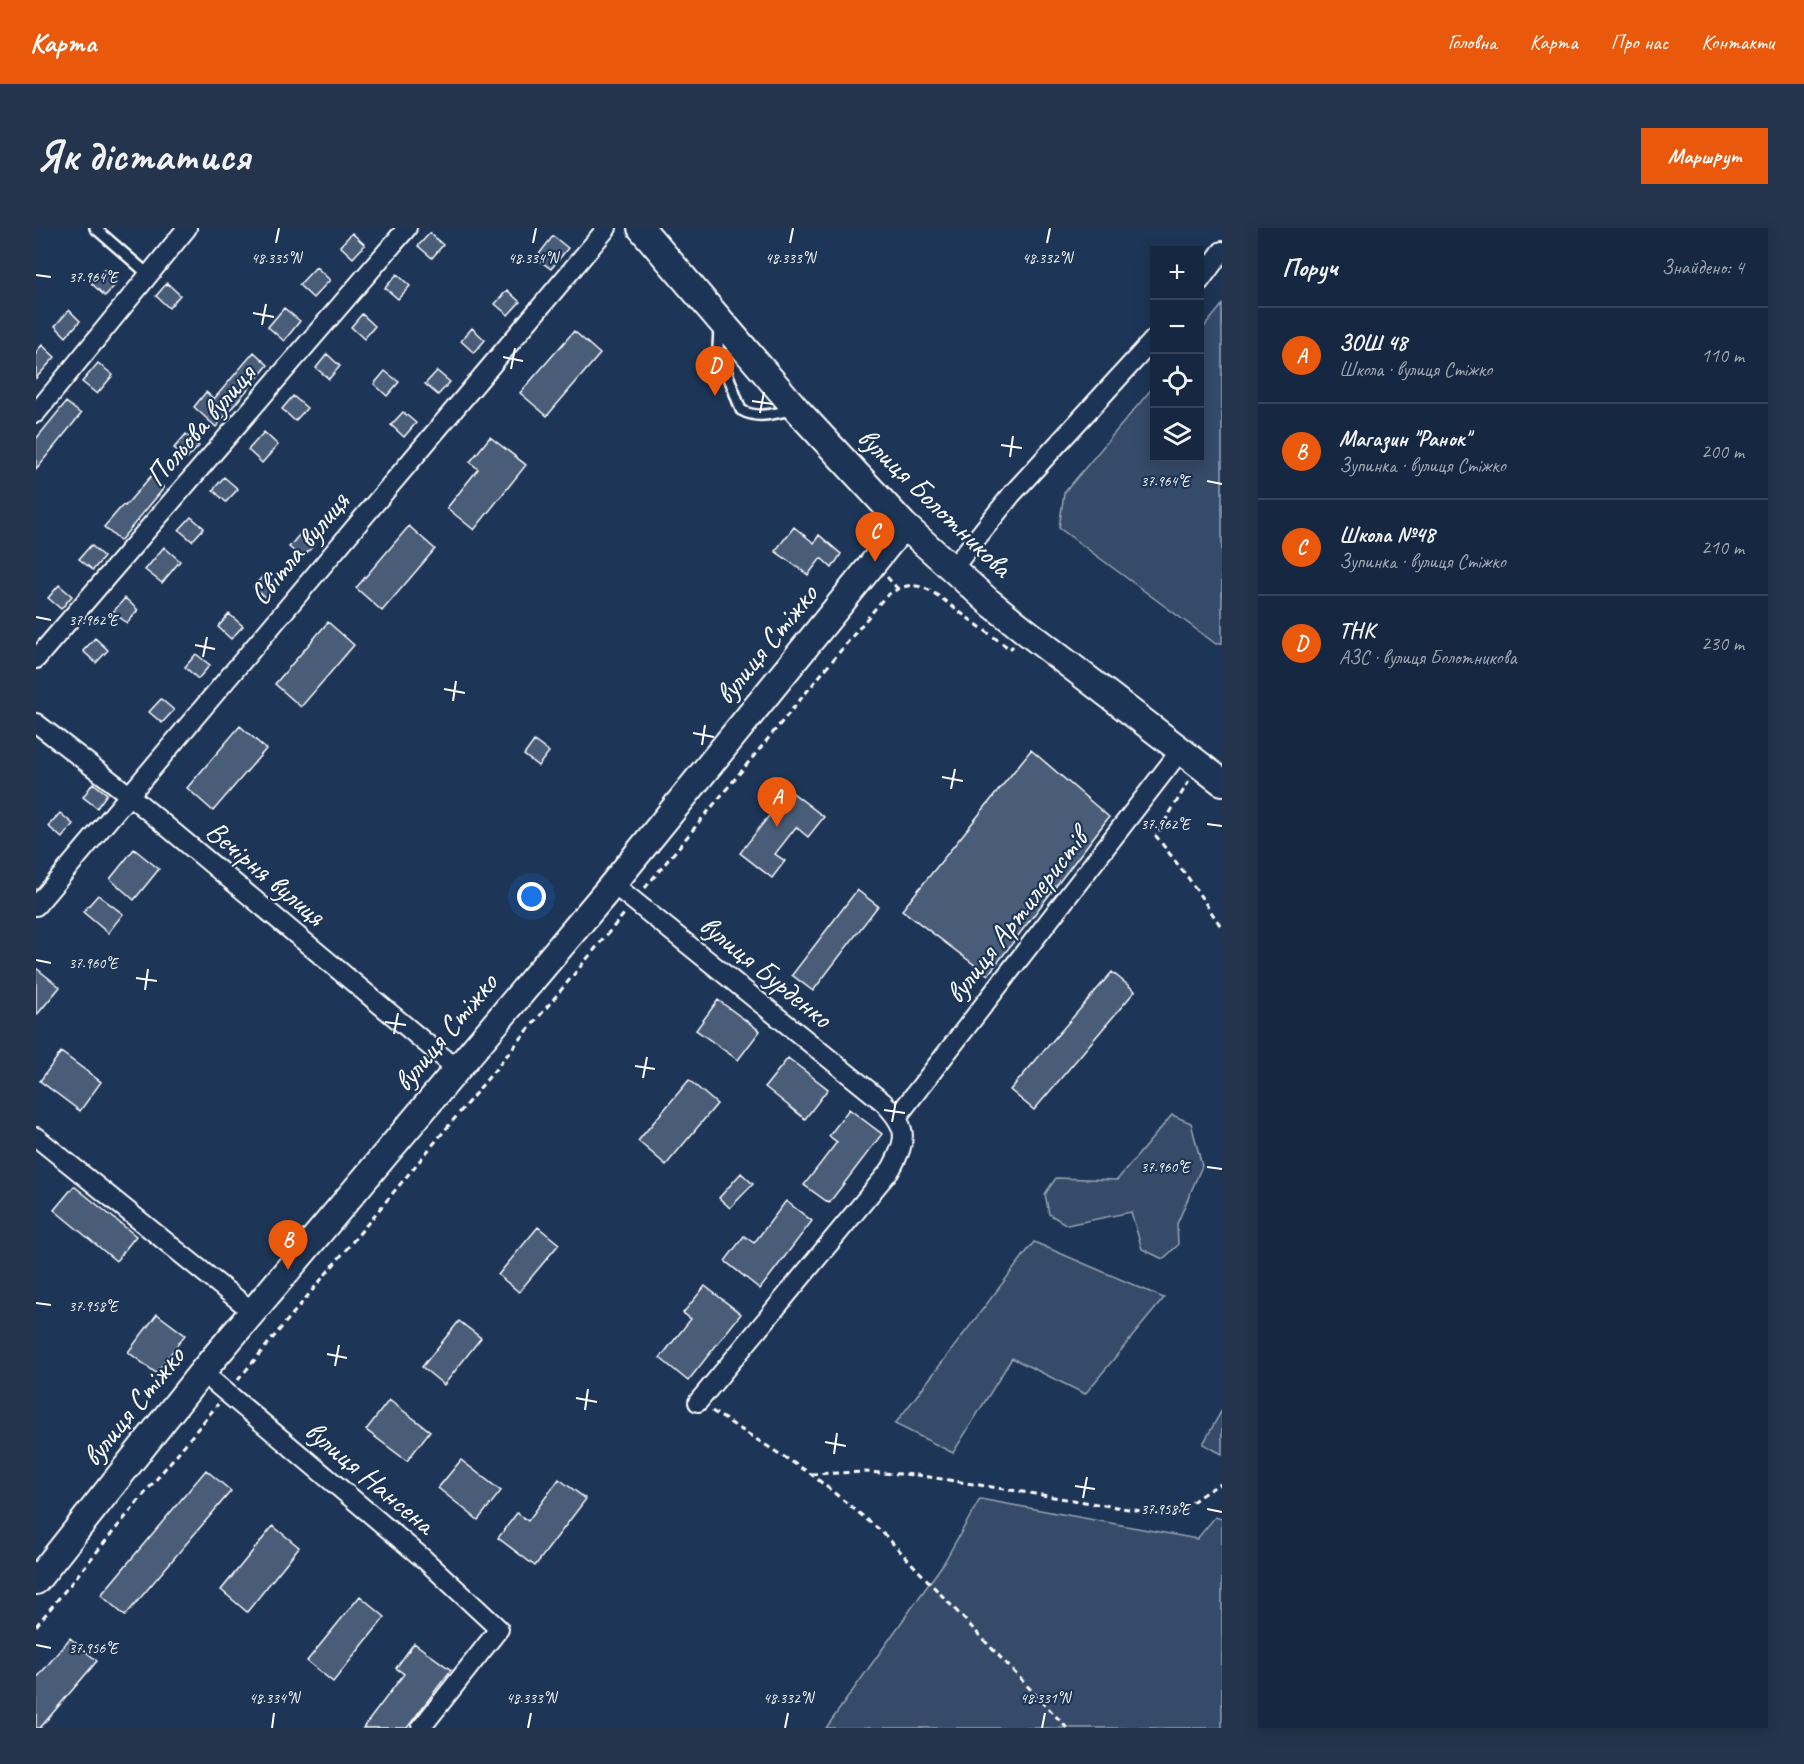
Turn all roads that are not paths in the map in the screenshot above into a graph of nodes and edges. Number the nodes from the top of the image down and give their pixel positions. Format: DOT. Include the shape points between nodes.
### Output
graph roads {
  1 [pos="95,228"];
  2 [pos="187,228"];
  3 [pos="406,228"];
  4 [pos="607,228"];
  5 [pos="641,228"];
  6 [pos="1222,251"];
  7 [pos="149,275"];
  8 [pos="1204,276"];
  9 [pos="719,320"];
  10 [pos="1150,344"];
  11 [pos="797,410"];
  12 [pos="36,413"];
  13 [pos="904,525"];
  14 [pos="953,568"];
  15 [pos="36,659"];
  16 [pos="36,723"];
  17 [pos="1190,757"];
  18 [pos="1222,782"];
  19 [pos="129,795"];
  20 [pos="613,884"];
  21 [pos="36,906"];
  22 [pos="456,1069"];
  23 [pos="897,1117"];
  24 [pos="36,1137"];
  25 [pos="252,1312"];
  26 [pos="202,1372"];
  27 [pos="698,1402"];
  28 [pos="36,1581"];
  29 [pos="421,1728"];
  1 -- 7 [label="lane"];
  2 -- 7 [label="street"];
  3 -- 15 [label="street, Польова вулиця"];
  4 -- 19 [label="street, Світла вулиця"];
  5 -- 9 [label="street, вулиця Болотникова"];
  6 -- 8 [label="street"];
  7 -- 12 [label="street"];
  9 -- 11 [label="street, вулиця Болотникова"];
  9 -- 11 [label="lane" via="718,348 741,410 752,416"];
  10 -- 14 [label="street" via="1012,494"];
  11 -- 13 [label="street, вулиця Болотникова"];
  13 -- 14 [label="street, вулиця Болотникова"];
  13 -- 20 [label="street, вулиця Стіжко"];
  14 -- 17 [label="street, вулиця Болотникова" via="1028,633"];
  16 -- 19 [label="street, Вечірня вулиця"];
  17 -- 18 [label="street, вулиця Болотникова"];
  17 -- 23 [label="street, вулиця Артилеристів"];
  19 -- 21 [label="street, Світла вулиця"];
  19 -- 22 [label="street, Вечірня вулиця"];
  20 -- 22 [label="street, вулиця Стіжко"];
  20 -- 23 [label="street, вулиця Бурденко"];
  22 -- 25 [label="street, вулиця Стіжко"];
  23 -- 27 [label="street" via="903,1133 901,1151 891,1169"];
  24 -- 25 [label="street"];
  25 -- 26 [label="street, вулиця Стіжко"];
  26 -- 28 [label="street, вулиця Стіжко"];
  26 -- 29 [label="street, вулиця Нансена" via="425,1560 499,1629"];
}
